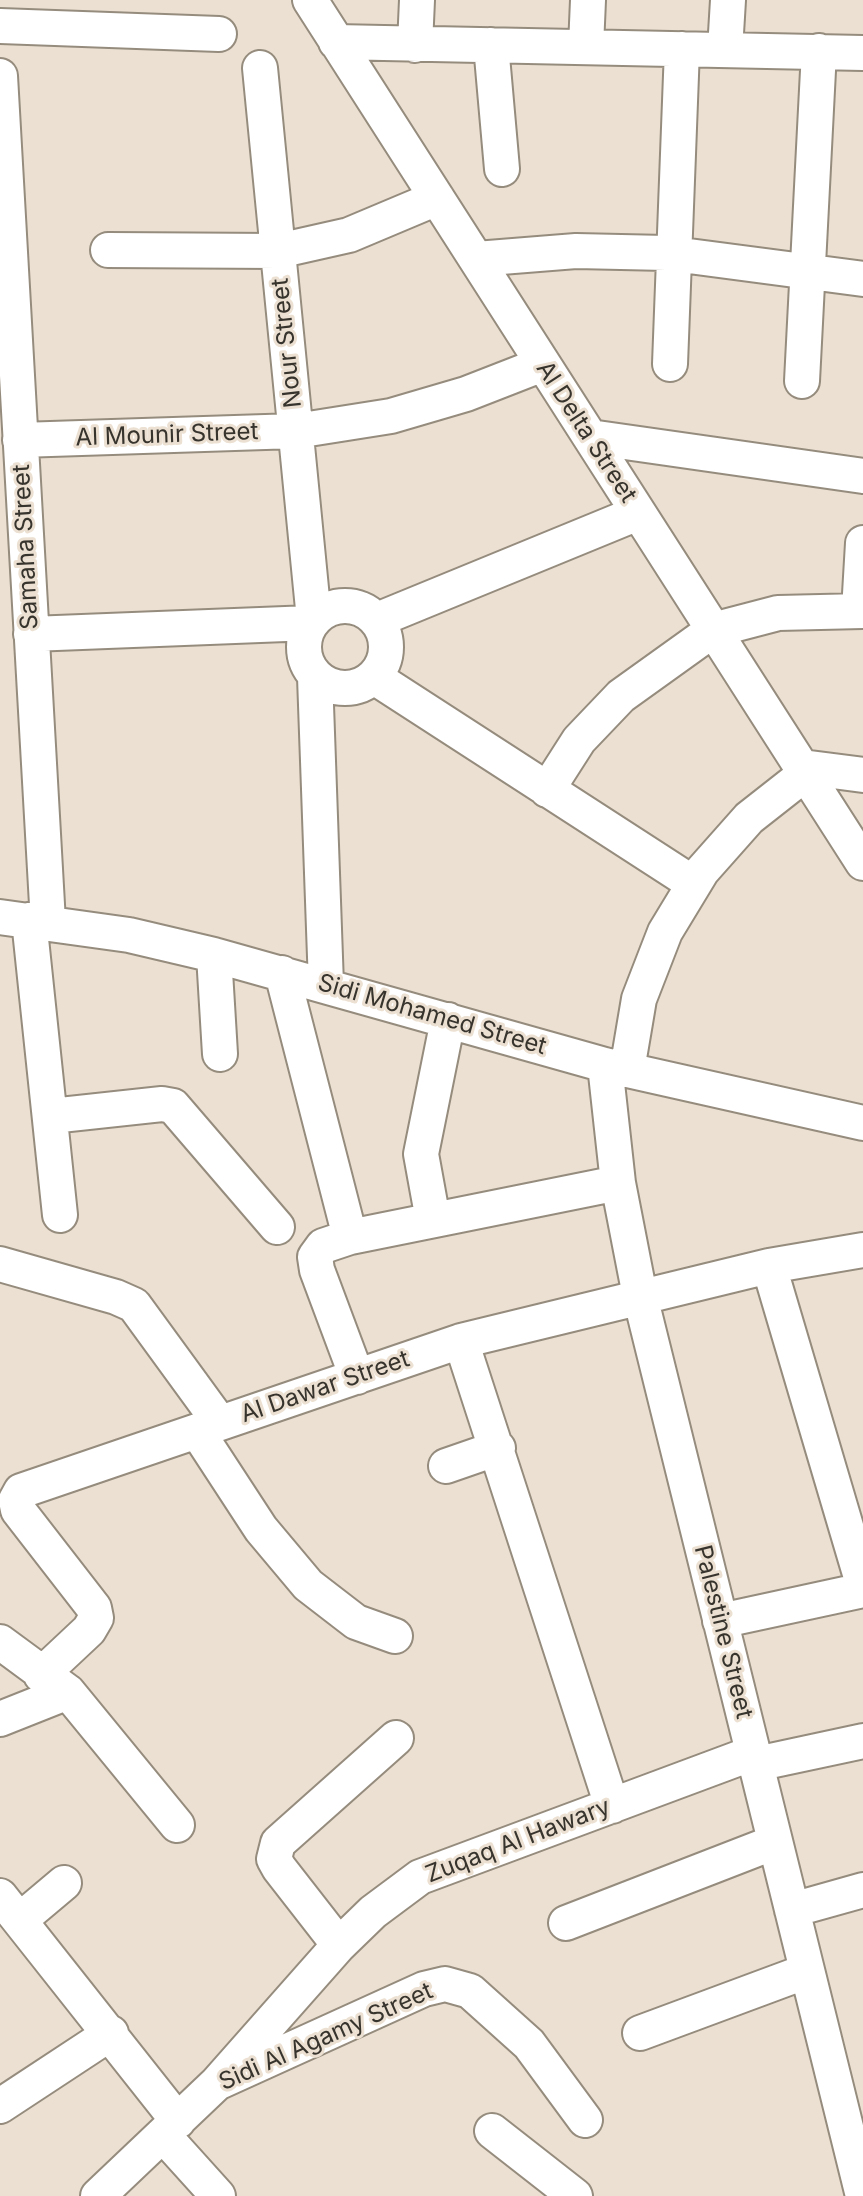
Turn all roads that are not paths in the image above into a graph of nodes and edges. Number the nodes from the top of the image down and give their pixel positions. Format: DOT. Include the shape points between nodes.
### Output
graph roads {
  1 [pos="310,0"];
  2 [pos="417,0"];
  3 [pos="588,0"];
  4 [pos="728,0"];
  5 [pos="0,26"];
  6 [pos="219,34"];
  7 [pos="336,42"];
  8 [pos="415,45"];
  9 [pos="491,45"];
  10 [pos="586,47"];
  11 [pos="682,49"];
  12 [pos="725,50"];
  13 [pos="819,51"];
  14 [pos="863,53"];
  15 [pos="260,68"];
  16 [pos="0,76"];
  17 [pos="2,138"];
  18 [pos="502,169"];
  19 [pos="437,198"];
  20 [pos="108,250"];
  21 [pos="278,251"];
  22 [pos="674,254"];
  23 [pos="476,259"];
  24 [pos="807,269"];
  25 [pos="863,279"];
  26 [pos="543,364"];
  27 [pos="670,364"];
  28 [pos="802,381"];
  29 [pos="296,431"];
  30 [pos="590,437"];
  31 [pos="20,440"];
  32 [pos="863,476"];
  33 [pos="638,513"];
  34 [pos="863,543"];
  35 [pos="861,611"];
  36 [pos="377,620"];
  37 [pos="312,621"];
  38 [pos="713,630"];
  39 [pos="31,634"];
  40 [pos="315,677"];
  41 [pos="374,677"];
  42 [pos="804,771"];
  43 [pos="863,775"];
  44 [pos="547,790"];
  45 [pos="863,863"];
  46 [pos="694,884"];
  47 [pos="25,920"];
  48 [pos="214,955"];
  49 [pos="282,973"];
  50 [pos="326,985"];
  51 [pos="448,1020"];
  52 [pos="220,1054"];
  53 [pos="616,1067"];
  54 [pos="51,1116"];
  55 [pos="859,1130"];
  56 [pos="618,1183"];
  57 [pos="60,1215"];
  58 [pos="433,1220"];
  59 [pos="277,1227"];
  60 [pos="350,1237"];
  61 [pos="863,1250"];
  62 [pos="0,1264"];
  63 [pos="769,1266"];
  64 [pos="640,1296"];
  65 [pos="461,1341"];
  66 [pos="357,1377"];
  67 [pos="209,1427"];
  68 [pos="498,1448"];
  69 [pos="446,1466"];
  70 [pos="863,1584"];
  71 [pos="863,1590"];
  72 [pos="720,1621"];
  73 [pos="395,1636"];
  74 [pos="0,1642"];
  75 [pos="54,1683"];
  76 [pos="0,1719"];
  77 [pos="396,1738"];
  78 [pos="863,1741"];
  79 [pos="754,1758"];
  80 [pos="612,1806"];
  81 [pos="177,1825"];
  82 [pos="775,1842"];
  83 [pos="64,1883"];
  84 [pos="863,1890"];
  85 [pos="792,1910"];
  86 [pos="8,1911"];
  87 [pos="566,1923"];
  88 [pos="339,1945"];
  89 [pos="807,1971"];
  90 [pos="111,2033"];
  91 [pos="640,2033"];
  92 [pos="217,2083"];
  93 [pos="850,2085"];
  94 [pos="0,2106"];
  95 [pos="585,2120"];
  96 [pos="171,2128"];
  97 [pos="492,2131"];
  98 [pos="98,2196"];
  99 [pos="218,2196"];
  100 [pos="575,2196"];
  101 [pos="863,2196"];
  1 -- 7 [label="street, Al Delta Street"];
  2 -- 8 [label="street"];
  3 -- 10 [label="street"];
  4 -- 12 [label="street"];
  5 -- 6 [label="street"];
  7 -- 8 [label="street"];
  7 -- 19 [label="street, Al Delta Street"];
  8 -- 9 [label="street"];
  9 -- 10 [label="street"];
  9 -- 18 [label="street"];
  10 -- 11 [label="street"];
  11 -- 12 [label="street"];
  11 -- 22 [label="street"];
  12 -- 13 [label="street"];
  13 -- 14 [label="street"];
  13 -- 24 [label="street"];
  15 -- 21 [label="street, Nour Street"];
  16 -- 17 [label="street, Samaha Street"];
  17 -- 31 [label="street, Samaha Street"];
  19 -- 21 [label="street" via="349,235"];
  19 -- 23 [label="street, Al Delta Street"];
  20 -- 21 [label="street"];
  21 -- 29 [label="street, Nour Street"];
  22 -- 23 [label="street" via="576,251"];
  22 -- 24 [label="street"];
  22 -- 27 [label="street"];
  23 -- 26 [label="street, Al Delta Street"];
  24 -- 25 [label="street"];
  24 -- 28 [label="street"];
  26 -- 29 [label="street, Al Mounir Street" via="391,416"];
  26 -- 30 [label="street, Al Delta Street"];
  29 -- 31 [label="street, Al Mounir Street"];
  29 -- 37 [label="street, Nour Street"];
  30 -- 32 [label="street"];
  30 -- 33 [label="street, Al Delta Street"];
  31 -- 39 [label="street, Samaha Street"];
  33 -- 36 [label="street"];
  33 -- 38 [label="street, Al Delta Street"];
  34 -- 35 [label="street"];
  35 -- 38 [label="street" via="778,613"];
  36 -- 37 [label="street" via="367,611 339,605"];
  36 -- 41 [label="street" via="386,656"];
  37 -- 39 [label="street"];
  37 -- 40 [label="street" via="303,650"];
  38 -- 42 [label="street, Al Delta Street"];
  38 -- 44 [label="street" via="621,696 579,740"];
  39 -- 47 [label="street, Samaha Street"];
  40 -- 41 [label="street" via="345,689"];
  40 -- 50 [label="street"];
  41 -- 44 [label="street"];
  42 -- 43 [label="street"];
  42 -- 45 [label="street, Al Delta Street"];
  42 -- 46 [label="street, Palestine Street" via="749,818"];
  44 -- 46 [label="street"];
  46 -- 53 [label="street, Palestine Street" via="665,932"];
  47 -- 48 [label="street, Sidi Mohamed Street" via="129,935"];
  47 -- 54 [label="street, Samaha Street"];
  48 -- 49 [label="street, Sidi Mohamed Street"];
  48 -- 52 [label="street"];
  49 -- 50 [label="street, Sidi Mohamed Street"];
  49 -- 60 [label="street"];
  50 -- 51 [label="street, Sidi Mohamed Street"];
  51 -- 53 [label="street, Sidi Mohamed Street"];
  51 -- 58 [label="street" via="421,1154"];
  53 -- 55 [label="street, Sidi Mohamed Street"];
  53 -- 56 [label="street, Palestine Street"];
  54 -- 57 [label="street, Samaha Street"];
  54 -- 59 [label="street" via="173,1106"];
  56 -- 58 [label="street"];
  56 -- 64 [label="street, Palestine Street"];
  58 -- 60 [label="street"];
  60 -- 66 [label="street" via="323,1246 315,1257"];
  61 -- 63 [label="street, Al Dawar Street"];
  62 -- 67 [label="street" via="134,1305"];
  63 -- 64 [label="street, Al Dawar Street"];
  63 -- 70 [label="street"];
  64 -- 65 [label="street, Al Dawar Street"];
  64 -- 72 [label="street, Palestine Street"];
  65 -- 66 [label="street, Al Dawar Street"];
  65 -- 68 [label="street"];
  66 -- 67 [label="street, Al Dawar Street"];
  67 -- 73 [label="street" via="261,1529 308,1585 356,1622"];
  67 -- 75 [label="street, Al Dawar Street" via="21,1491 18,1510 94,1608 96,1618"];
  68 -- 69 [label="street"];
  68 -- 80 [label="street"];
  71 -- 72 [label="street"];
  72 -- 79 [label="street, Palestine Street"];
  74 -- 75 [label="street"];
  75 -- 76 [label="street"];
  75 -- 81 [label="street"];
  77 -- 88 [label="street" via="278,1843 274,1859 279,1868"];
  78 -- 79 [label="street, Zuqaq Al Hawary"];
  79 -- 80 [label="street, Zuqaq Al Hawary"];
  79 -- 82 [label="street, Palestine Street"];
  80 -- 88 [label="street, Zuqaq Al Hawary" via="420,1877"];
  82 -- 85 [label="street, Palestine Street"];
  82 -- 87 [label="street"];
  83 -- 86 [label="street"];
  84 -- 85 [label="street"];
  85 -- 89 [label="street, Palestine Street"];
  86 -- 90 [label="street"];
  88 -- 92 [label="street, Zuqaq Al Hawary"];
  89 -- 91 [label="street"];
  89 -- 93 [label="street, Palestine Street"];
  90 -- 94 [label="street"];
  90 -- 96 [label="street"];
  92 -- 95 [label="street, Sidi Al Agamy Street" via="445,1984 470,1991 529,2044"];
  92 -- 96 [label="street, Sidi Al Agamy Street"];
  93 -- 101 [label="street, Palestine Street"];
  96 -- 98 [label="street, Sidi Al Agamy Street"];
  96 -- 99 [label="street"];
  97 -- 100 [label="street"];
}
